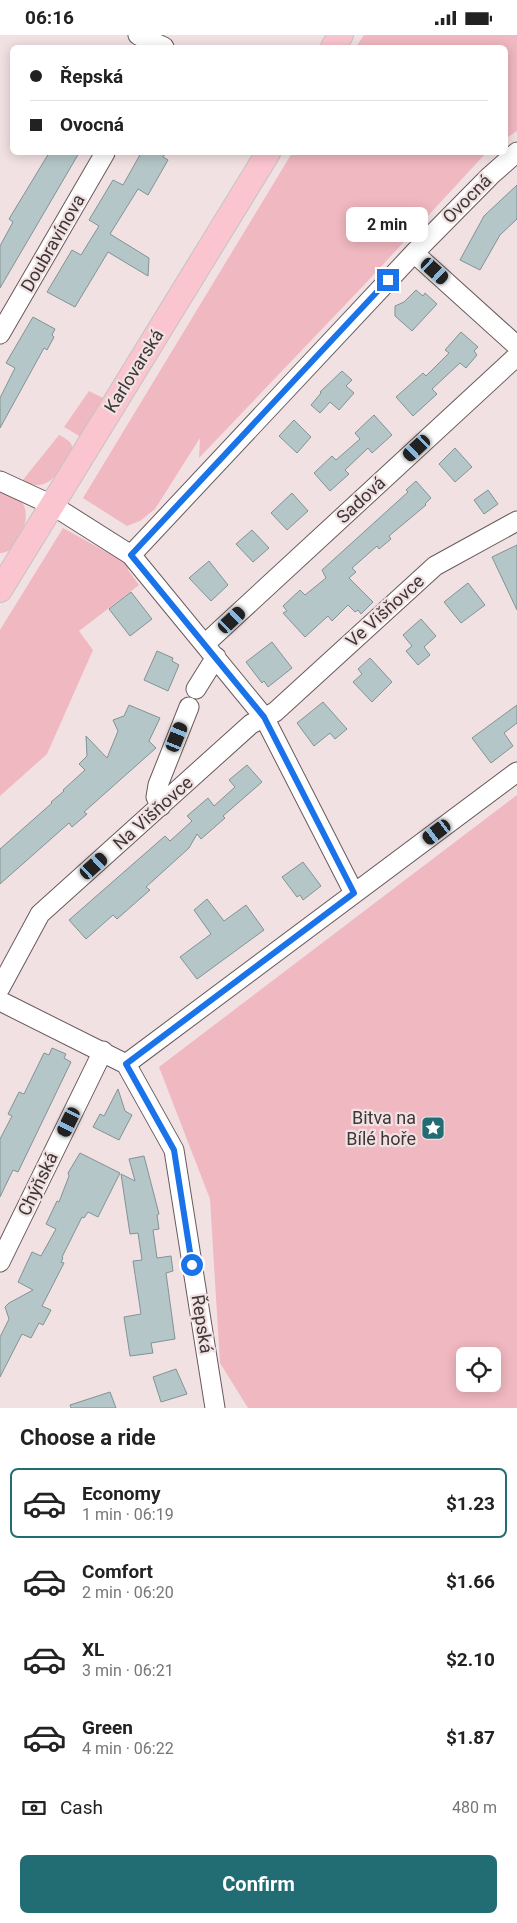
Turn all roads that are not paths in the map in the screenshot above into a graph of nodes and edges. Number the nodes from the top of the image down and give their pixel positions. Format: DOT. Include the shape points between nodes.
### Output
graph roads {
  1 [pos="138,35"];
  2 [pos="160,45"];
  3 [pos="517,152"];
  4 [pos="104,155"];
  5 [pos="267,155"];
  6 [pos="414,253"];
  7 [pos="0,334"];
  8 [pos="517,346"];
  9 [pos="517,356"];
  10 [pos="0,481"];
  11 [pos="52,505"];
  12 [pos="517,521"];
  13 [pos="131,555"];
  14 [pos="0,590"];
  15 [pos="211,651"];
  16 [pos="264,717"];
  17 [pos="517,773"];
  18 [pos="161,806"];
  19 [pos="354,893"];
  20 [pos="0,988"];
  21 [pos="0,1001"];
  22 [pos="103,1051"];
  23 [pos="126,1064"];
  24 [pos="0,1262"];
  25 [pos="215,1408"];
  1 -- 2 [label="street"];
  3 -- 6 [label="street, Ovocná"];
  4 -- 7 [label="street, Doubravínova"];
  5 -- 11 [label="main road, Karlovarská"];
  6 -- 8 [label="street"];
  6 -- 13 [label="street, Ovocná"];
  9 -- 15 [label="street, Sadová"];
  10 -- 11 [label="street"];
  11 -- 13 [label="street"];
  11 -- 14 [label="main road, Karlovarská"];
  12 -- 16 [label="street, Ve Višňovce" via="435,566 275,712"];
  13 -- 15 [label="street"];
  15 -- 16 [label="street"];
  15 -- 18 [label="street, Sadová" via="158,785 156,797"];
  16 -- 18 [label="street, Na Višňovce"];
  16 -- 19 [label="street"];
  17 -- 19 [label="street"];
  18 -- 20 [label="street, Na Višňovce" via="40,914"];
  19 -- 23 [label="street"];
  21 -- 22 [label="street"];
  22 -- 23 [label="street"];
  22 -- 24 [label="street, Chýňská"];
  23 -- 25 [label="street, Řepská" via="174,1150"];
}
